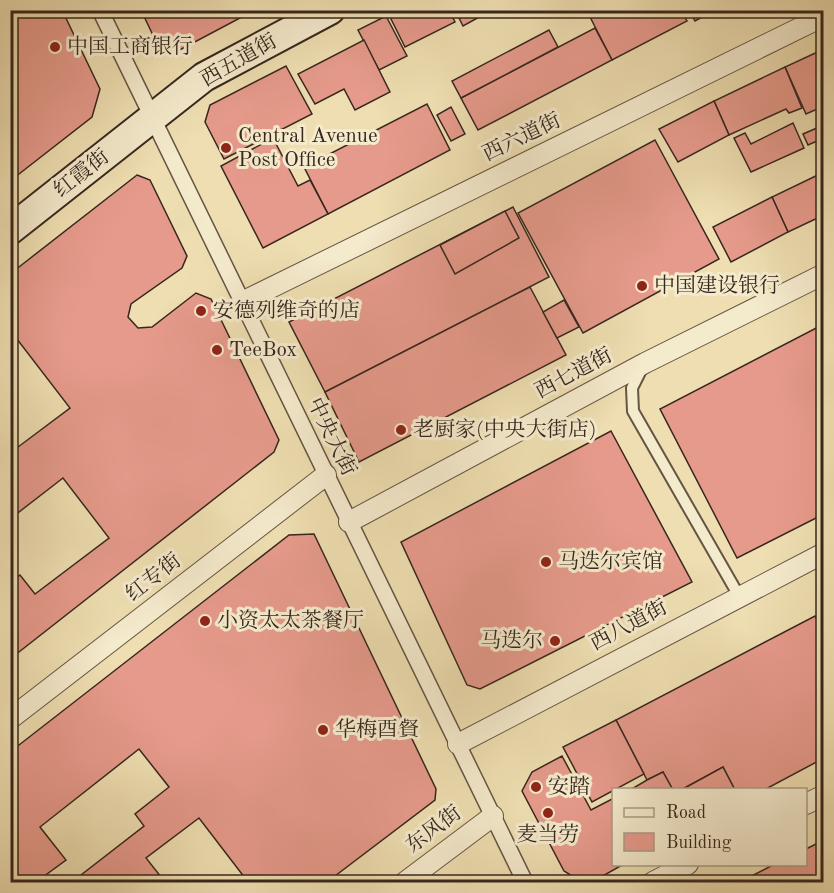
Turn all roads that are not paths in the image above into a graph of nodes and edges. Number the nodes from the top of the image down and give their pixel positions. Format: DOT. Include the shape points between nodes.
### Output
graph roads {
  1 [pos="100,10"];
  2 [pos="330,10"];
  3 [pos="824,16"];
  4 [pos="153,119"];
  5 [pos="10,230"];
  6 [pos="824,274"];
  7 [pos="242,302"];
  8 [pos="645,363"];
  9 [pos="326,475"];
  10 [pos="349,522"];
  11 [pos="824,553"];
  12 [pos="739,596"];
  13 [pos="10,719"];
  14 [pos="458,744"];
  15 [pos="824,795"];
  16 [pos="807,804"];
  17 [pos="493,816"];
  18 [pos="684,866"];
  19 [pos="405,882"];
  20 [pos="525,882"];
  21 [pos="653,882"];
  1 -- 4 [label="street, 中央大街"];
  2 -- 4 [label="main road, 西五道街" via="204,77"];
  3 -- 7 [label="street, 西六道街"];
  4 -- 5 [label="main road, 红霞街"];
  4 -- 7 [label="street, 中央大街"];
  6 -- 8 [label="street, 西七道街"];
  7 -- 9 [label="street, 中央大街"];
  8 -- 10 [label="street, 西七道街"];
  8 -- 12 [label="lane" via="632,388 633,411"];
  9 -- 10 [label="street, 中央大街"];
  9 -- 13 [label="street, 红专街"];
  10 -- 14 [label="street, 中央大街"];
  11 -- 12 [label="street, 西八道街"];
  12 -- 14 [label="street, 西八道街"];
  14 -- 17 [label="street, 中央大街"];
  15 -- 16 [label="street"];
  17 -- 19 [label="street, 东风街"];
  17 -- 20 [label="street, 中央大街"];
  18 -- 21 [label="street"];
}
